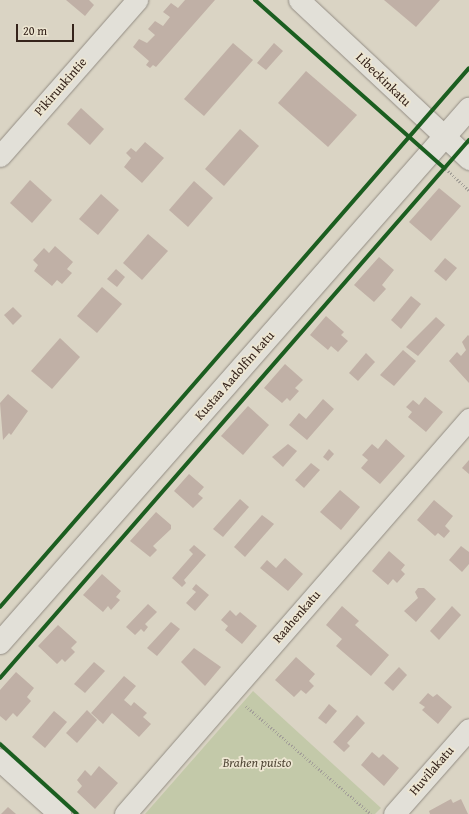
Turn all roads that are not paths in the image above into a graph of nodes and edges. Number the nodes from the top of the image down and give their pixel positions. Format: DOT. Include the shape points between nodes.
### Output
graph roads {
  1 [pos="137,0"];
  2 [pos="299,0"];
  3 [pos="469,109"];
  4 [pos="458,149"];
  5 [pos="0,156"];
  6 [pos="469,419"];
  7 [pos="0,644"];
  8 [pos="469,729"];
  9 [pos="0,760"];
  10 [pos="60,814"];
  11 [pos="125,814"];
  12 [pos="394,814"];
  1 -- 5 [label="street, Pikiruukintie"];
  2 -- 4 [label="street, Libeckinkatu"];
  3 -- 4 [label="main road, Kustaa Aadolfin katu"];
  4 -- 7 [label="main road, Kustaa Aadolfin katu" via="437,165"];
  6 -- 11 [label="street, Raahenkatu"];
  8 -- 12 [label="street, Huvilakatu"];
  9 -- 10 [label="main road"];
}
